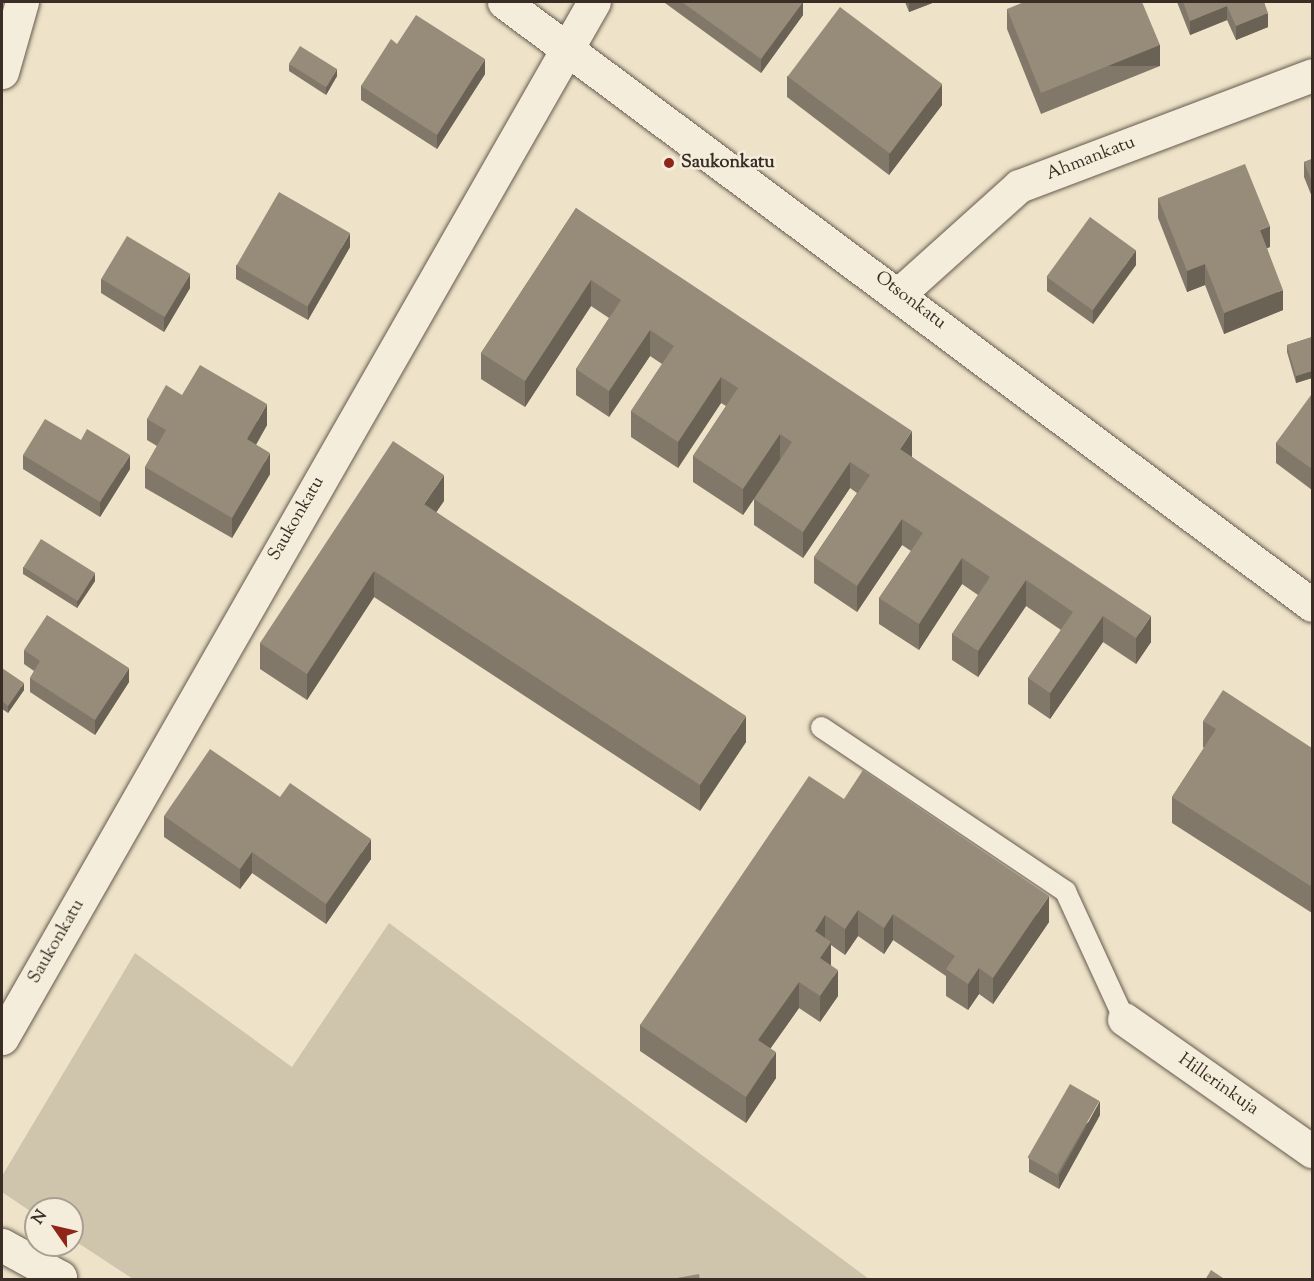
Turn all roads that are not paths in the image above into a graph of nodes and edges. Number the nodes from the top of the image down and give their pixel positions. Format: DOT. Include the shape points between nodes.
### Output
graph roads {
  1 [pos="22,2"];
  2 [pos="504,2"];
  3 [pos="594,2"];
  4 [pos="566,45"];
  5 [pos="2,72"];
  6 [pos="1312,75"];
  7 [pos="900,293"];
  8 [pos="1312,605"];
  9 [pos="821,727"];
  10 [pos="1124,1020"];
  11 [pos="2,1038"];
  12 [pos="1312,1151"];
  13 [pos="2,1245"];
  14 [pos="61,1279"];
  1 -- 5 [label="street"];
  2 -- 4 [label="street, Otsonkatu"];
  3 -- 4 [label="street, Saukonkatu"];
  4 -- 7 [label="street, Otsonkatu"];
  4 -- 11 [label="street, Saukonkatu"];
  6 -- 7 [label="street, Ahmankatu" via="1019,186"];
  7 -- 8 [label="street, Otsonkatu"];
  9 -- 10 [label="lane" via="1065,891"];
  10 -- 12 [label="street, Hillerinkuja"];
  13 -- 14 [label="street"];
}
